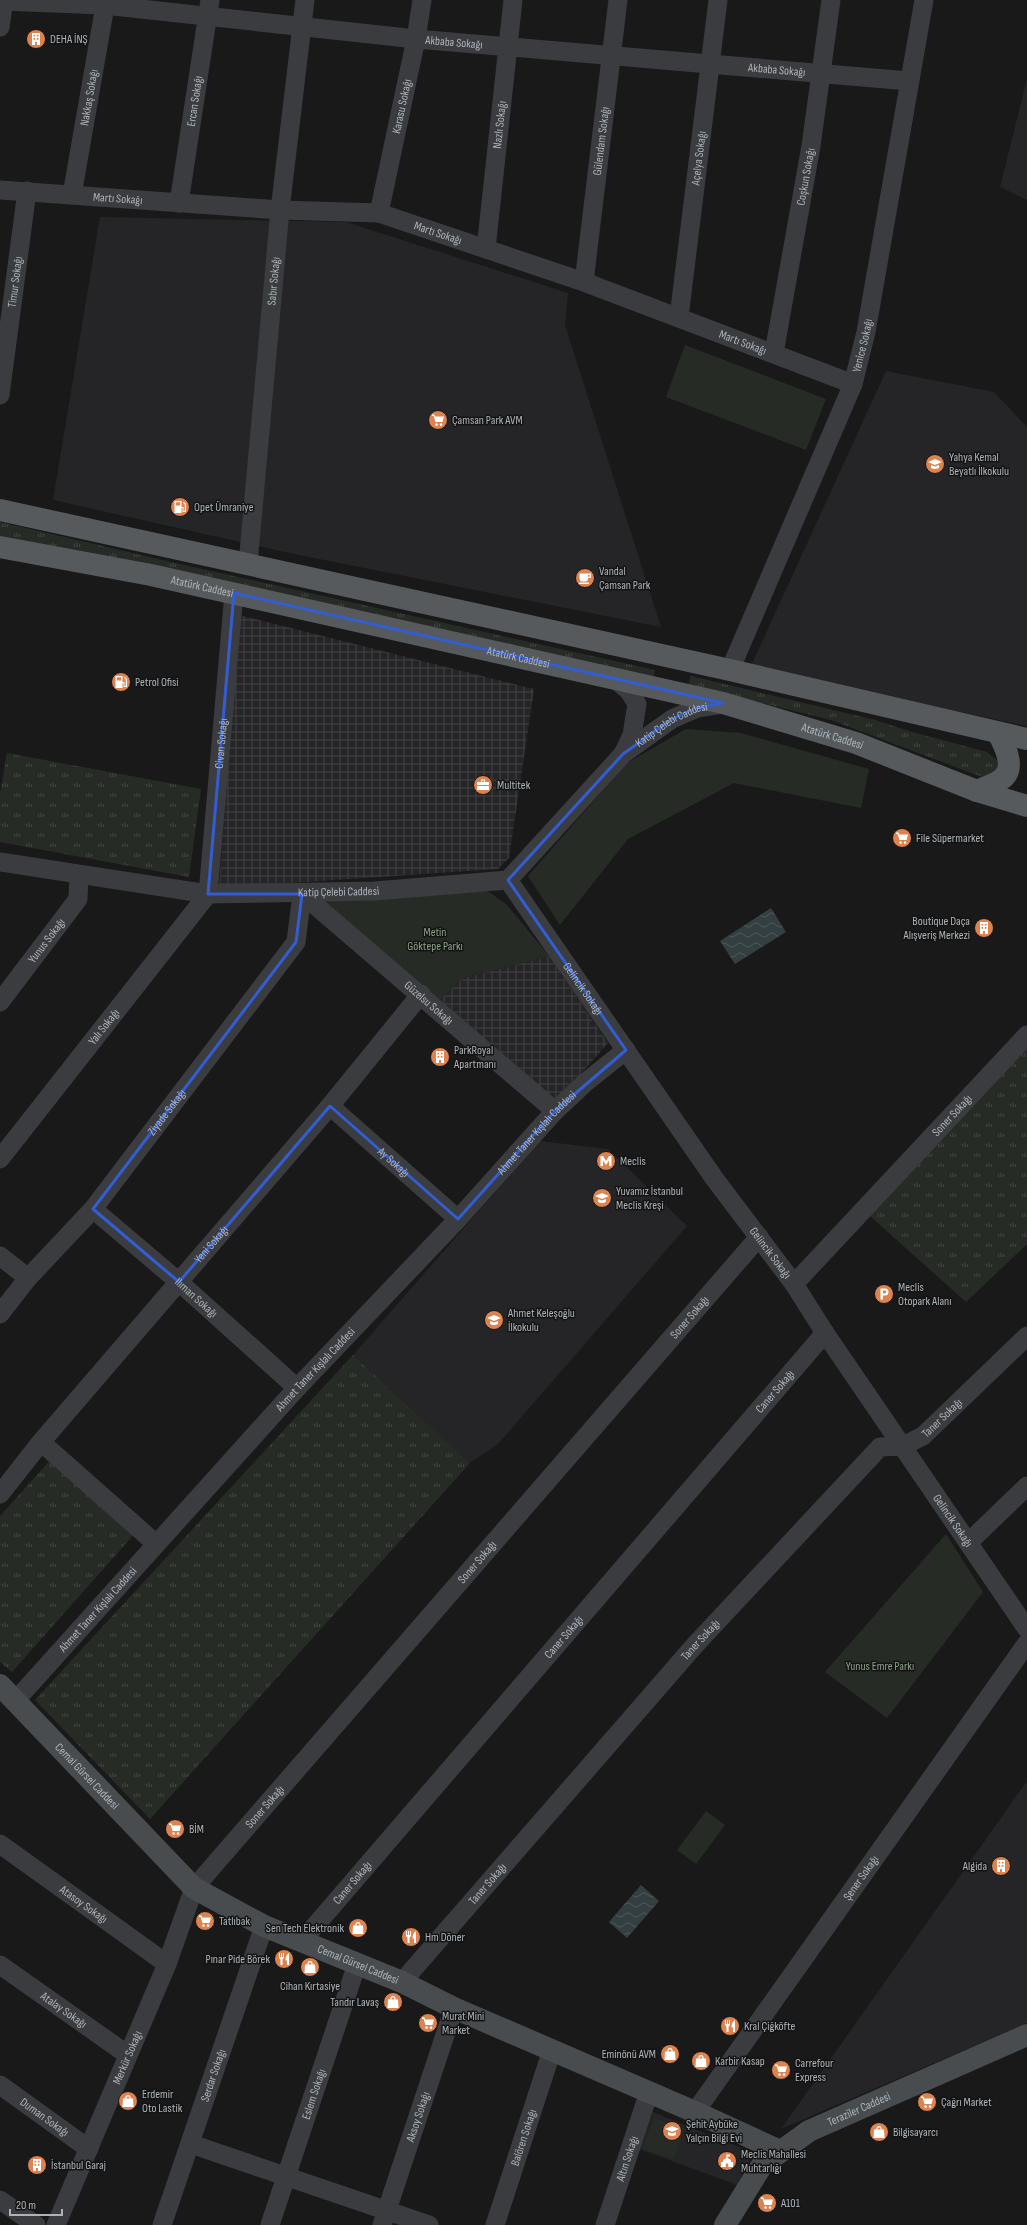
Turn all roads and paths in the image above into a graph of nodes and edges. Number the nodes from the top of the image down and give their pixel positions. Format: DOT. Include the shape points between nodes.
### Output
graph roads {
  1 [pos="0,0"];
  2 [pos="4,0"];
  3 [pos="305,0"];
  4 [pos="422,0"];
  5 [pos="513,0"];
  6 [pos="618,0"];
  7 [pos="718,0"];
  8 [pos="831,0"];
  9 [pos="924,0"];
  10 [pos="105,3"];
  11 [pos="209,9"];
  12 [pos="0,27"];
  13 [pos="302,27"];
  14 [pos="416,39"];
  15 [pos="508,47"];
  16 [pos="611,56"];
  17 [pos="710,64"];
  18 [pos="820,74"];
  19 [pos="909,81"];
  20 [pos="0,190"];
  21 [pos="27,192"];
  22 [pos="72,195"];
  23 [pos="179,203"];
  24 [pos="280,210"];
  25 [pos="379,213"];
  26 [pos="486,249"];
  27 [pos="584,282"];
  28 [pos="679,317"];
  29 [pos="774,353"];
  30 [pos="853,384"];
  31 [pos="0,395"];
  32 [pos="0,510"];
  33 [pos="0,547"];
  34 [pos="248,564"];
  35 [pos="234,593"];
  36 [pos="730,670"];
  37 [pos="614,678"];
  38 [pos="723,704"];
  39 [pos="998,733"];
  40 [pos="1027,739"];
  41 [pos="623,754"];
  42 [pos="977,791"];
  43 [pos="1027,806"];
  44 [pos="0,862"];
  45 [pos="79,875"];
  46 [pos="508,880"];
  47 [pos="208,894"];
  48 [pos="302,894"];
  49 [pos="421,994"];
  50 [pos="0,1002"];
  51 [pos="1027,1034"];
  52 [pos="626,1050"];
  53 [pos="330,1106"];
  54 [pos="555,1111"];
  55 [pos="0,1159"];
  56 [pos="93,1209"];
  57 [pos="458,1219"];
  58 [pos="759,1237"];
  59 [pos="0,1256"];
  60 [pos="28,1278"];
  61 [pos="179,1282"];
  62 [pos="794,1284"];
  63 [pos="0,1314"];
  64 [pos="825,1333"];
  65 [pos="1027,1336"];
  66 [pos="297,1388"];
  67 [pos="41,1442"];
  68 [pos="903,1446"];
  69 [pos="1027,1486"];
  70 [pos="0,1494"];
  71 [pos="969,1542"];
  72 [pos="155,1543"];
  73 [pos="1027,1629"];
  74 [pos="1027,1643"];
  75 [pos="0,1685"];
  76 [pos="16,1700"];
  77 [pos="0,1844"];
  78 [pos="194,1888"];
  79 [pos="264,1926"];
  80 [pos="302,1941"];
  81 [pos="167,1964"];
  82 [pos="357,1964"];
  83 [pos="0,1965"];
  84 [pos="402,1982"];
  85 [pos="454,2008"];
  86 [pos="1027,2035"];
  87 [pos="552,2050"];
  88 [pos="128,2055"];
  89 [pos="0,2085"];
  90 [pos="649,2092"];
  91 [pos="695,2112"];
  92 [pos="191,2144"];
  93 [pos="89,2148"];
  94 [pos="780,2151"];
  95 [pos="287,2177"];
  96 [pos="0,2200"];
  97 [pos="384,2218"];
  98 [pos="36,2225"];
  99 [pos="56,2225"];
  100 [pos="162,2225"];
  101 [pos="270,2225"];
  102 [pos="429,2225"];
  103 [pos="495,2225"];
  104 [pos="605,2225"];
  105 [pos="725,2225"];
  1 -- 2 [label="street, Akbaba Sokağı"];
  2 -- 10 [label="street, Akbaba Sokağı"];
  2 -- 12 [label="street"];
  3 -- 13 [label="street, Sabır Sokağı"];
  4 -- 14 [label="street, Karasu Sokağı"];
  5 -- 15 [label="street, Nazlı Sokağı"];
  6 -- 16 [label="street, Gülendam Sokağı"];
  7 -- 17 [label="street, Açelya Sokağı"];
  8 -- 18 [label="street, Coşkun Sokağı"];
  9 -- 19 [label="street, Yenice Sokağı"];
  10 -- 11 [label="street, Akbaba Sokağı"];
  10 -- 22 [label="street, Nakkaş Sokağı"];
  11 -- 13 [label="street, Akbaba Sokağı"];
  11 -- 23 [label="street, Ercan Sokağı"];
  13 -- 14 [label="street, Akbaba Sokağı"];
  13 -- 24 [label="street, Sabır Sokağı"];
  14 -- 15 [label="street, Akbaba Sokağı"];
  14 -- 25 [label="street, Karasu Sokağı"];
  15 -- 16 [label="street, Akbaba Sokağı"];
  15 -- 26 [label="street, Nazlı Sokağı"];
  16 -- 17 [label="street, Akbaba Sokağı"];
  16 -- 27 [label="street, Gülendam Sokağı"];
  17 -- 18 [label="street, Akbaba Sokağı"];
  17 -- 28 [label="street, Açelya Sokağı"];
  18 -- 19 [label="street, Akbaba Sokağı"];
  18 -- 29 [label="street, Coşkun Sokağı" via="811,146"];
  19 -- 30 [label="street, Yenice Sokağı" via="866,332"];
  20 -- 21 [label="street, Martı Sokağı"];
  21 -- 22 [label="street, Martı Sokağı"];
  21 -- 31 [label="street, Timur Sokağı"];
  22 -- 23 [label="street, Martı Sokağı"];
  23 -- 24 [label="street, Martı Sokağı"];
  24 -- 25 [label="street, Martı Sokağı"];
  24 -- 34 [label="street, Sabır Sokağı"];
  25 -- 26 [label="street, Martı Sokağı"];
  26 -- 27 [label="street, Martı Sokağı"];
  27 -- 28 [label="street, Martı Sokağı"];
  28 -- 29 [label="street, Martı Sokağı"];
  29 -- 30 [label="street, Martı Sokağı"];
  30 -- 36 [label="street, Yenice Sokağı"];
  32 -- 34 [label="main road"];
  33 -- 35 [label="main road, Atatürk Caddesi" via="62,557"];
  34 -- 36 [label="main road"];
  35 -- 37 [label="main road, Atatürk Caddesi"];
  35 -- 47 [label="street, Civan Sokağı"];
  36 -- 39 [label="main road"];
  37 -- 38 [label="main road, Atatürk Caddesi"];
  37 -- 41 [label="street, Katip Çelebi Caddesi" via="629,691 637,704 632,736"];
  38 -- 41 [label="street, Katip Çelebi Caddesi" via="697,708 672,719"];
  38 -- 42 [label="main road, Atatürk Caddesi" via="856,743"];
  39 -- 40 [label="main road"];
  39 -- 42 [label="main road" via="1009,760 1008,769 1004,778"];
  41 -- 46 [label="street, Katip Çelebi Caddesi"];
  42 -- 43 [label="main road, Atatürk Caddesi"];
  44 -- 45 [label="street, Katip Çelebi Caddesi"];
  45 -- 47 [label="street, Katip Çelebi Caddesi"];
  45 -- 50 [label="street, Yunus Sokağı" via="78,899"];
  46 -- 48 [label="street, Katip Çelebi Caddesi"];
  46 -- 52 [label="street, Gelincik Sokağı"];
  47 -- 48 [label="street, Katip Çelebi Caddesi"];
  47 -- 55 [label="street, Yalı Sokağı"];
  48 -- 49 [label="street, Güzelsu Sokağı"];
  48 -- 56 [label="street, Ziyade Sokağı" via="296,942"];
  49 -- 53 [label="street, Yeni Sokağı"];
  49 -- 54 [label="street, Güzelsu Sokağı"];
  51 -- 62 [label="street, Soner Sokağı"];
  52 -- 54 [label="street, Ahmet Taner Kışlalı Caddesi"];
  52 -- 58 [label="street, Gelincik Sokağı" via="714,1178"];
  53 -- 57 [label="street, Ay Sokağı"];
  53 -- 61 [label="street, Yeni Sokağı"];
  54 -- 57 [label="street, Ahmet Taner Kışlalı Caddesi"];
  56 -- 60 [label="street, Ziyade Sokağı"];
  56 -- 61 [label="street, Ilıman Sokağı"];
  57 -- 66 [label="street, Ahmet Taner Kışlalı Caddesi"];
  58 -- 62 [label="street, Gelincik Sokağı"];
  58 -- 78 [label="street, Soner Sokağı"];
  59 -- 60 [label="street"];
  60 -- 63 [label="street, Ziyade Sokağı"];
  61 -- 66 [label="street, Ilıman Sokağı"];
  61 -- 67 [label="street, Yeni Sokağı"];
  62 -- 64 [label="street, Gelincik Sokağı"];
  64 -- 68 [label="street, Gelincik Sokağı"];
  64 -- 80 [label="street, Caner Sokağı"];
  65 -- 68 [label="street, Taner Sokağı" via="923,1436"];
  66 -- 72 [label="street, Ahmet Taner Kışlalı Caddesi"];
  67 -- 70 [label="street, Yeni Sokağı"];
  67 -- 72 [label="street"];
  68 -- 71 [label="street, Gelincik Sokağı"];
  68 -- 84 [label="street, Taner Sokağı" via="880,1446 695,1645"];
  69 -- 71 [label="street"];
  71 -- 73 [label="street, Gelincik Sokağı"];
  72 -- 76 [label="street, Ahmet Taner Kışlalı Caddesi"];
  74 -- 91 [label="street, Şener Sokağı"];
  75 -- 76 [label="street, Cemal Gürsel Caddesi"];
  76 -- 78 [label="street, Cemal Gürsel Caddesi"];
  77 -- 81 [label="street, Atasoy Sokağı"];
  78 -- 79 [label="street, Cemal Gürsel Caddesi"];
  78 -- 81 [label="street, Merkür Sokağı"];
  79 -- 80 [label="street, Cemal Gürsel Caddesi"];
  79 -- 92 [label="street, Serdar Sokağı"];
  80 -- 82 [label="street, Cemal Gürsel Caddesi"];
  81 -- 88 [label="street, Merkür Sokağı"];
  82 -- 84 [label="street, Cemal Gürsel Caddesi"];
  82 -- 95 [label="street, Eslem Sokağı"];
  83 -- 88 [label="street, Atalay Sokağı"];
  84 -- 85 [label="street, Cemal Gürsel Caddesi"];
  85 -- 87 [label="street, Cemal Gürsel Caddesi"];
  85 -- 97 [label="street, Aksoy Sokağı"];
  86 -- 94 [label="street, Teraziler Caddesi" via="809,2131"];
  87 -- 90 [label="street, Cemal Gürsel Caddesi"];
  87 -- 103 [label="street, Balören Sokağı"];
  88 -- 93 [label="street, Merkür Sokağı"];
  89 -- 93 [label="street, Duman Sokağı"];
  90 -- 91 [label="street, Cemal Gürsel Caddesi"];
  90 -- 104 [label="street, Altın Sokağı"];
  91 -- 94 [label="street, Cemal Gürsel Caddesi"];
  92 -- 95 [label="street"];
  92 -- 100 [label="street, Serdar Sokağı"];
  93 -- 99 [label="street, Merkür Sokağı"];
  94 -- 105 [label="street, Teraziler Caddesi" via="762,2165"];
  95 -- 97 [label="street"];
  95 -- 101 [label="street, Eslem Sokağı"];
  96 -- 98 [label="street"];
  97 -- 102 [label="street"];
}
